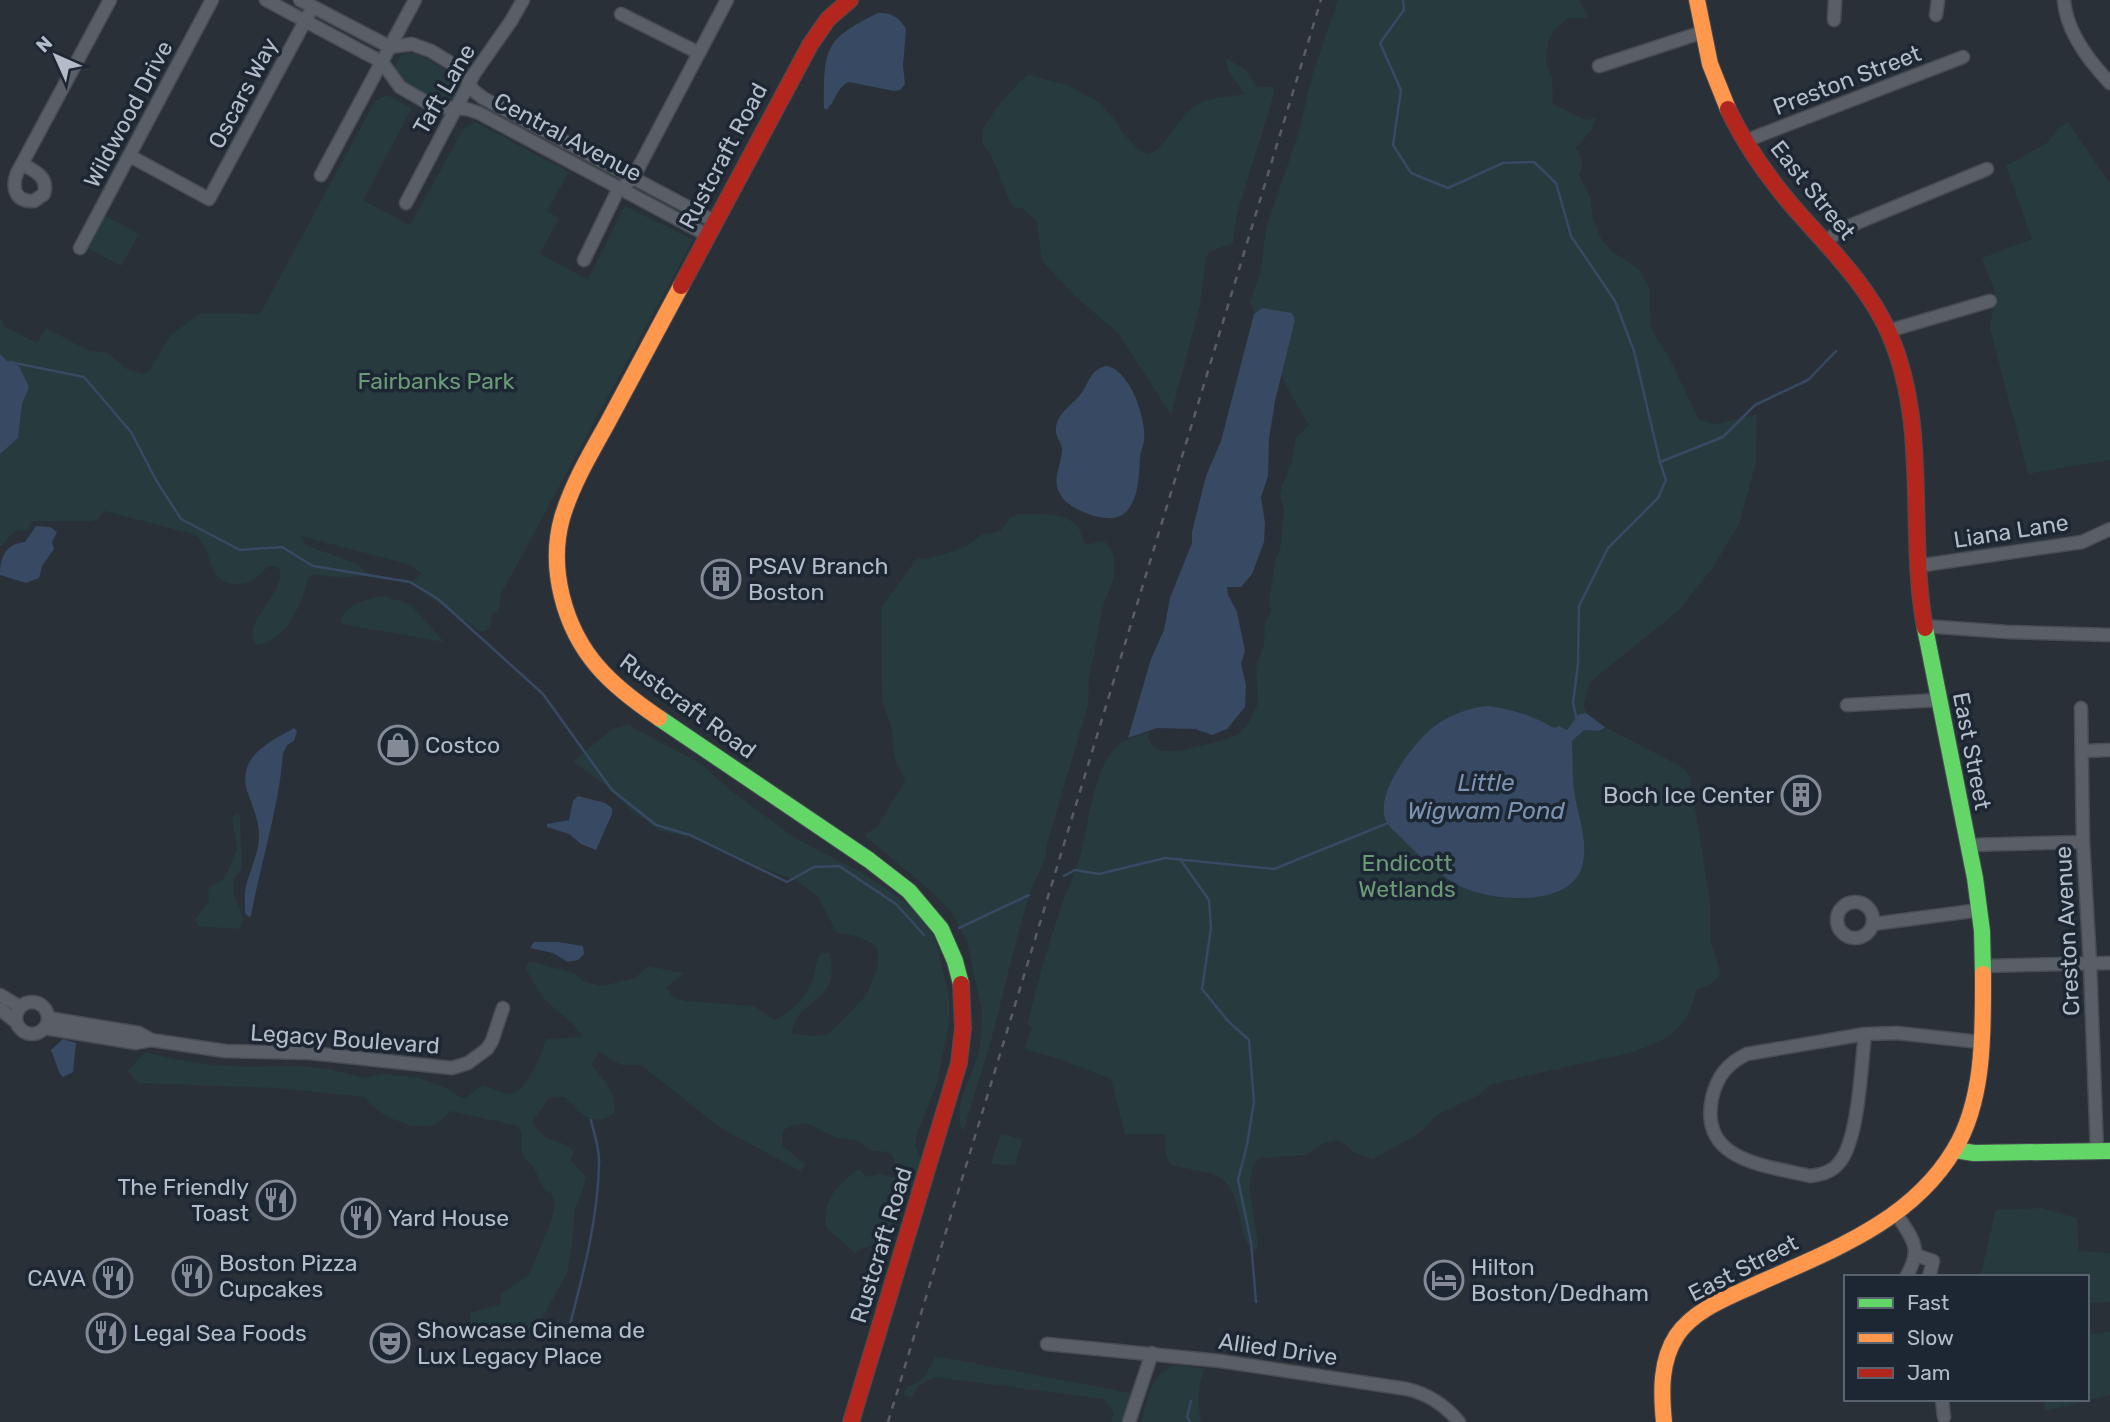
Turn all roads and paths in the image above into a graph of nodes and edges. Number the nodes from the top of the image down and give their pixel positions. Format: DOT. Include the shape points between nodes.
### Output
graph roads {
  1 [pos="110,0"];
  2 [pos="212,0"];
  3 [pos="266,0"];
  4 [pos="300,0"];
  5 [pos="415,0"];
  6 [pos="523,0"];
  7 [pos="727,0"];
  8 [pos="850,0"];
  9 [pos="1698,0"];
  10 [pos="1835,0"];
  11 [pos="1937,0"];
  12 [pos="2064,0"];
  13 [pos="313,7"];
  14 [pos="621,14"];
  15 [pos="1936,15"];
  16 [pos="306,20"];
  17 [pos="1834,20"];
  18 [pos="1703,32"];
  19 [pos="390,47"];
  20 [pos="699,53"];
  21 [pos="1963,57"];
  22 [pos="382,62"];
  23 [pos="1599,66"];
  24 [pos="469,82"];
  25 [pos="2110,83"];
  26 [pos="455,109"];
  27 [pos="1745,141"];
  28 [pos="130,156"];
  29 [pos="22,164"];
  30 [pos="1987,169"];
  31 [pos="321,176"];
  32 [pos="633,178"];
  33 [pos="621,188"];
  34 [pos="406,203"];
  35 [pos="710,228"];
  36 [pos="1826,241"];
  37 [pos="80,248"];
  38 [pos="584,260"];
  39 [pos="1990,301"];
  40 [pos="1888,331"];
  41 [pos="2110,529"];
  42 [pos="1917,566"];
  43 [pos="1924,626"];
  44 [pos="2110,635"];
  45 [pos="1939,700"];
  46 [pos="1847,705"];
  47 [pos="2081,708"];
  48 [pos="2110,750"];
  49 [pos="2083,751"];
  50 [pos="2083,842"];
  51 [pos="1968,845"];
  52 [pos="1980,910"];
  53 [pos="1873,924"];
  54 [pos="2110,963"];
  55 [pos="2090,964"];
  56 [pos="1983,966"];
  57 [pos="0,995"];
  58 [pos="20,1007"];
  59 [pos="503,1008"];
  60 [pos="0,1009"];
  61 [pos="16,1023"];
  62 [pos="47,1023"];
  63 [pos="1865,1034"];
  64 [pos="1980,1042"];
  65 [pos="1955,1150"];
  66 [pos="2103,1151"];
  67 [pos="1897,1216"];
  68 [pos="1916,1255"];
  69 [pos="1908,1273"];
  70 [pos="1930,1275"];
  71 [pos="1047,1344"];
  72 [pos="1152,1353"];
  73 [pos="1942,1401"];
  74 [pos="1944,1417"];
  75 [pos="1664,1418"];
  76 [pos="850,1422"];
  77 [pos="1129,1422"];
  78 [pos="1459,1422"];
  1 -- 29 [label="street"];
  2 -- 28 [label="street, Wildwood Drive"];
  3 -- 16 [label="street, Central Avenue"];
  4 -- 13 [label="street, Central Avenue"];
  5 -- 19 [label="street"];
  6 -- 24 [label="street, Taft Lane"];
  7 -- 20 [label="street"];
  8 -- 35 [label="main road, Rustcraft Road" via="828,19 810,45"];
  9 -- 18 [label="main road, East Street"];
  10 -- 17 [label="street"];
  11 -- 15 [label="street"];
  12 -- 25 [label="street" via="2070,29"];
  13 -- 16 [label="street, Oscars Way"];
  13 -- 19 [label="street, Central Avenue"];
  14 -- 20 [label="street"];
  16 -- 22 [label="street, Central Avenue"];
  16 -- 28 [label="street, Oscars Way" via="209,199"];
  18 -- 23 [label="street"];
  18 -- 27 [label="main road, East Street" via="1726,105"];
  19 -- 22 [label="street"];
  19 -- 24 [label="street, Central Avenue" via="423,47 459,68"];
  20 -- 32 [label="street"];
  21 -- 27 [label="street, Preston Street"];
  22 -- 26 [label="street, Central Avenue" via="405,91 438,107"];
  22 -- 31 [label="street"];
  24 -- 26 [label="street, Taft Lane"];
  24 -- 32 [label="street, Central Avenue" via="483,98"];
  26 -- 33 [label="street, Central Avenue" via="479,113"];
  26 -- 34 [label="street, Taft Lane"];
  27 -- 36 [label="main road, East Street"];
  28 -- 37 [label="street, Wildwood Drive"];
  29 -- 29 [label="street" via="13,189 26,201 34,201 46,189 43,177"];
  30 -- 36 [label="street" via="1842,229"];
  32 -- 33 [label="street"];
  32 -- 35 [label="street, Central Avenue"];
  33 -- 35 [label="street, Central Avenue"];
  33 -- 38 [label="street"];
  35 -- 76 [label="main road, Rustcraft Road" via="566,504 560,528 560,590 572,627 610,680 907,889 941,930 956,965 964,1014 959,1063"];
  36 -- 40 [label="main road, East Street"];
  39 -- 40 [label="street"];
  40 -- 42 [label="main road, East Street" via="1901,366 1916,456"];
  41 -- 42 [label="street, Liana Lane" via="2082,542"];
  42 -- 43 [label="main road, East Street"];
  43 -- 44 [label="street"];
  43 -- 45 [label="main road, East Street"];
  45 -- 46 [label="street"];
  45 -- 51 [label="main road, East Street"];
  47 -- 49 [label="street, Creston Avenue"];
  48 -- 49 [label="street"];
  49 -- 50 [label="street, Creston Avenue"];
  50 -- 51 [label="street"];
  50 -- 55 [label="street, Creston Avenue"];
  51 -- 52 [label="main road, East Street"];
  52 -- 53 [label="street"];
  52 -- 56 [label="main road, East Street"];
  54 -- 55 [label="street"];
  55 -- 56 [label="street"];
  55 -- 66 [label="street, Creston Avenue"];
  56 -- 64 [label="main road, East Street"];
  57 -- 58 [label="street"];
  58 -- 61 [label="street"];
  58 -- 62 [label="street" via="37,1003 45,1008"];
  59 -- 62 [label="street, Legacy Boulevard" via="487,1049 452,1068 136,1042"];
  60 -- 61 [label="street"];
  61 -- 62 [label="street" via="27,1034 38,1034"];
  63 -- 63 [label="street" via="1747,1054 1730,1062 1712,1096 1709,1120 1717,1140 1733,1155 1810,1176 1823,1175 1839,1163 1852,1142"];
  63 -- 64 [label="street"];
  64 -- 65 [label="main road, East Street" via="1971,1107"];
  65 -- 66 [label="main road"];
  65 -- 67 [label="main road, East Street" via="1930,1186"];
  67 -- 68 [label="street"];
  67 -- 75 [label="main road, East Street" via="1693,1318 1666,1356 1661,1385"];
  68 -- 69 [label="street"];
  68 -- 70 [label="street" via="1933,1261"];
  71 -- 72 [label="street, Allied Drive"];
  72 -- 77 [label="street"];
  72 -- 78 [label="street, Allied Drive" via="1407,1389 1433,1399"];
  73 -- 74 [label="street"];
}
